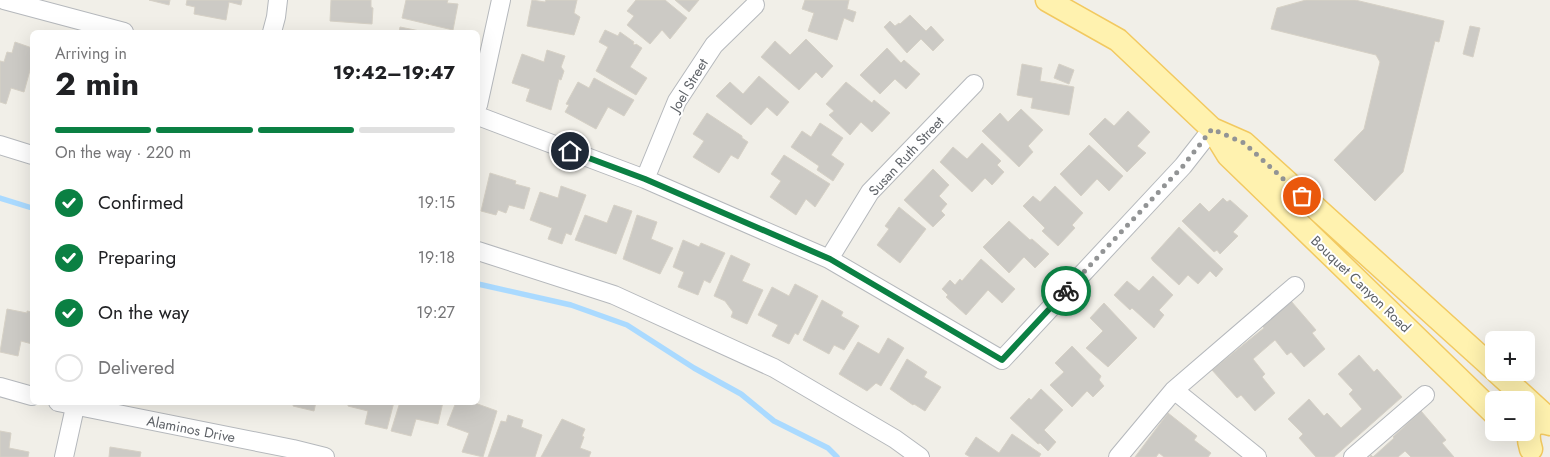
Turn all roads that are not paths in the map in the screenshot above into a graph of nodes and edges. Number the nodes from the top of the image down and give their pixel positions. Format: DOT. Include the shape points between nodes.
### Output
graph roads {
  1 [pos="4,0"];
  2 [pos="278,0"];
  3 [pos="501,0"];
  4 [pos="1047,0"];
  5 [pos="754,5"];
  6 [pos="116,30"];
  7 [pos="273,30"];
  8 [pos="974,84"];
  9 [pos="480,96"];
  10 [pos="480,117"];
  11 [pos="1212,129"];
  12 [pos="0,144"];
  13 [pos="30,154"];
  14 [pos="645,179"];
  15 [pos="480,252"];
  16 [pos="830,259"];
  17 [pos="1295,286"];
  18 [pos="1485,362"];
  19 [pos="1507,381"];
  20 [pos="0,387"];
  21 [pos="1174,390"];
  22 [pos="30,395"];
  23 [pos="1425,395"];
  24 [pos="1485,404"];
  25 [pos="68,405"];
  26 [pos="75,407"];
  27 [pos="1550,422"];
  28 [pos="1523,441"];
  29 [pos="292,453"];
  30 [pos="1535,453"];
  31 [pos="64,457"];
  32 [pos="325,457"];
  33 [pos="920,457"];
  34 [pos="1118,457"];
  35 [pos="1256,457"];
  36 [pos="1353,457"];
  1 -- 6 [label="street"];
  2 -- 7 [label="street"];
  3 -- 9 [label="street"];
  4 -- 11 [label="main road, Bouquet Canyon Road" via="1118,40"];
  5 -- 14 [label="street, Joel Street" via="714,45 677,101"];
  8 -- 16 [label="street, Susan Ruth Street" via="870,192"];
  10 -- 14 [label="street"];
  11 -- 16 [label="street" via="1183,166 1002,360"];
  11 -- 18 [label="main road, Bouquet Canyon Road" via="1244,143"];
  11 -- 24 [label="main road, Bouquet Canyon Road" via="1228,155"];
  12 -- 13 [label="street"];
  14 -- 16 [label="street"];
  15 -- 33 [label="street" via="614,295 774,368"];
  17 -- 21 [label="street"];
  19 -- 27 [label="main road"];
  20 -- 22 [label="street"];
  21 -- 34 [label="street"];
  21 -- 35 [label="street"];
  23 -- 36 [label="street"];
  25 -- 26 [label="street, Alaminos Drive"];
  26 -- 29 [label="street, Alaminos Drive"];
  26 -- 31 [label="street"];
  27 -- 30 [label="main road" via="1533,425 1529,430 1528,439"];
  28 -- 30 [label="main road"];
  29 -- 32 [label="street, Alaminos Drive"];
}
